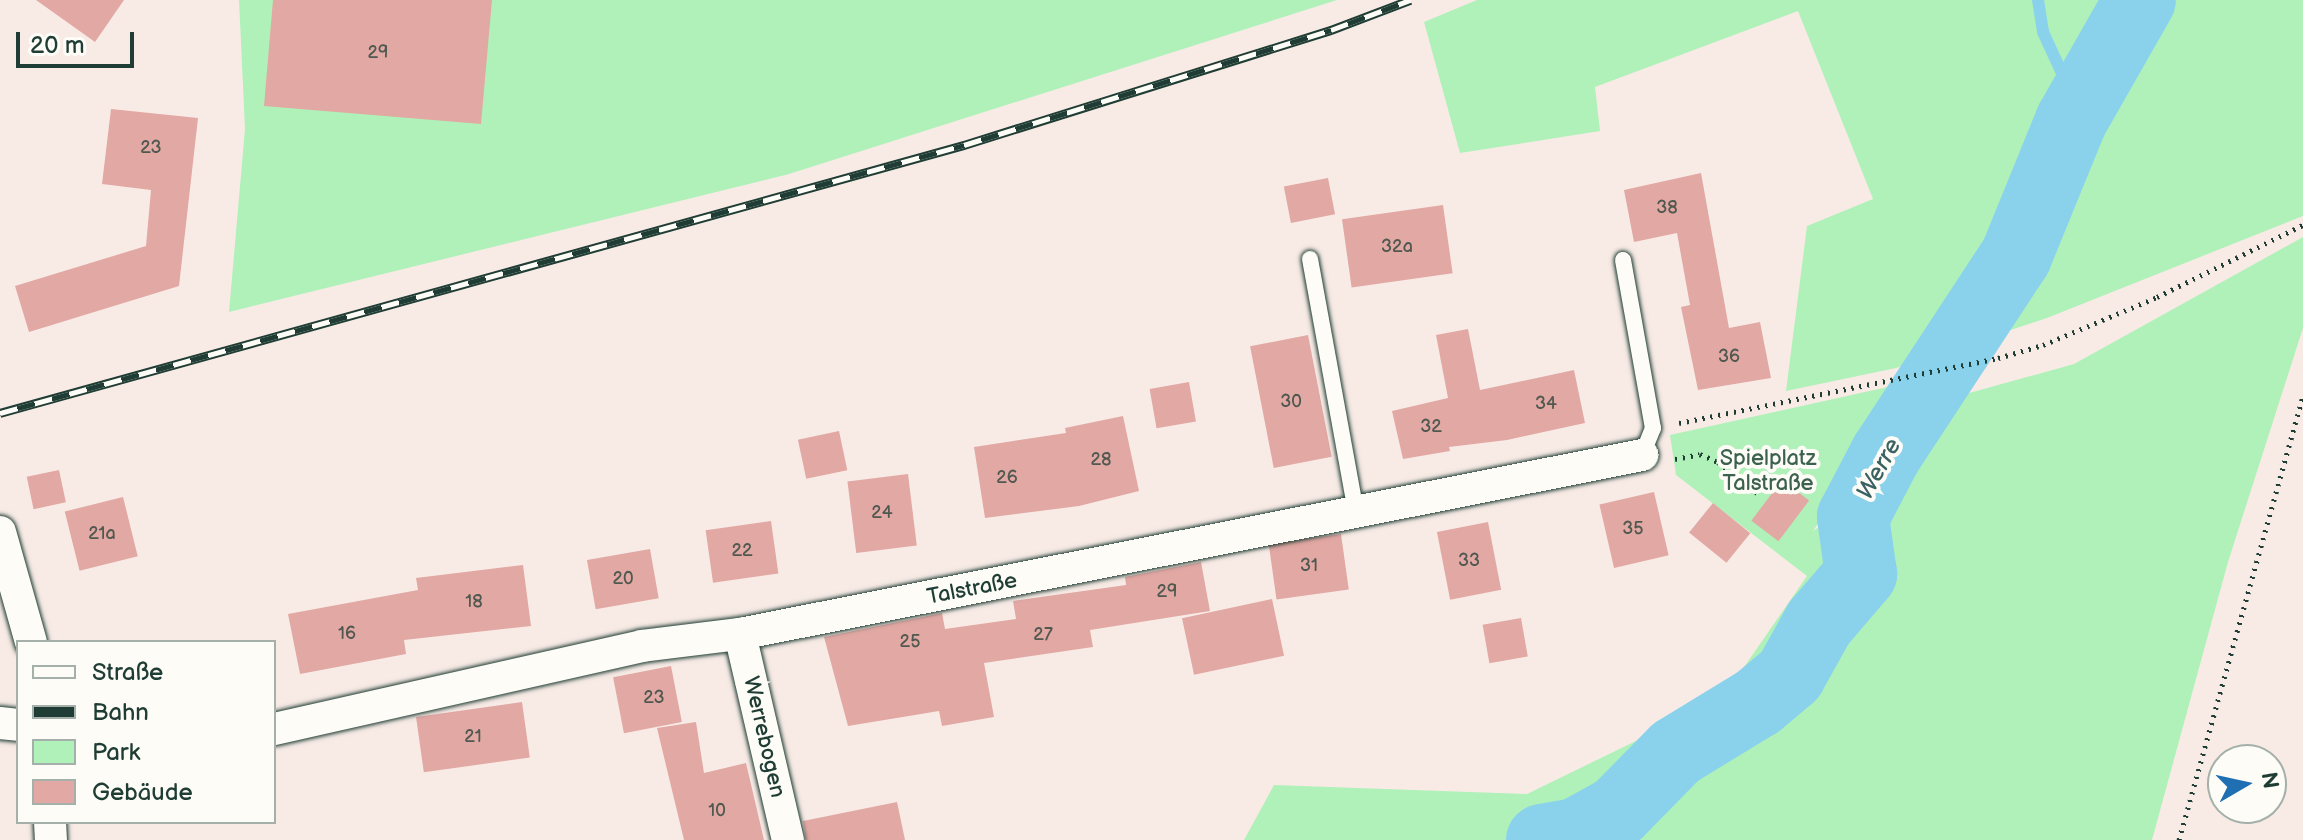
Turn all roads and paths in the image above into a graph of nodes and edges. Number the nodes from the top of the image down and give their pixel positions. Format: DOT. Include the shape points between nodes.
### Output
graph roads {
  1 [pos="2303,225"];
  2 [pos="1310,259"];
  3 [pos="1623,260"];
  4 [pos="2303,395"];
  5 [pos="1647,442"];
  6 [pos="1674,459"];
  7 [pos="1760,495"];
  8 [pos="1356,512"];
  9 [pos="0,532"];
  10 [pos="740,634"];
  11 [pos="30,640"];
  12 [pos="276,729"];
  13 [pos="788,840"];
  14 [pos="2179,840"];
  1 -- 5 [label="path" via="2157,297 2043,345"];
  2 -- 8 [label="lane"];
  3 -- 5 [label="lane"];
  4 -- 14 [label="path"];
  5 -- 8 [label="street, Talstraße"];
  6 -- 7 [label="path" via="1700,454"];
  8 -- 10 [label="street, Talstraße"];
  9 -- 11 [label="street"];
  10 -- 12 [label="street, Talstraße" via="642,646"];
  10 -- 13 [label="street, Werrebogen"];
}
